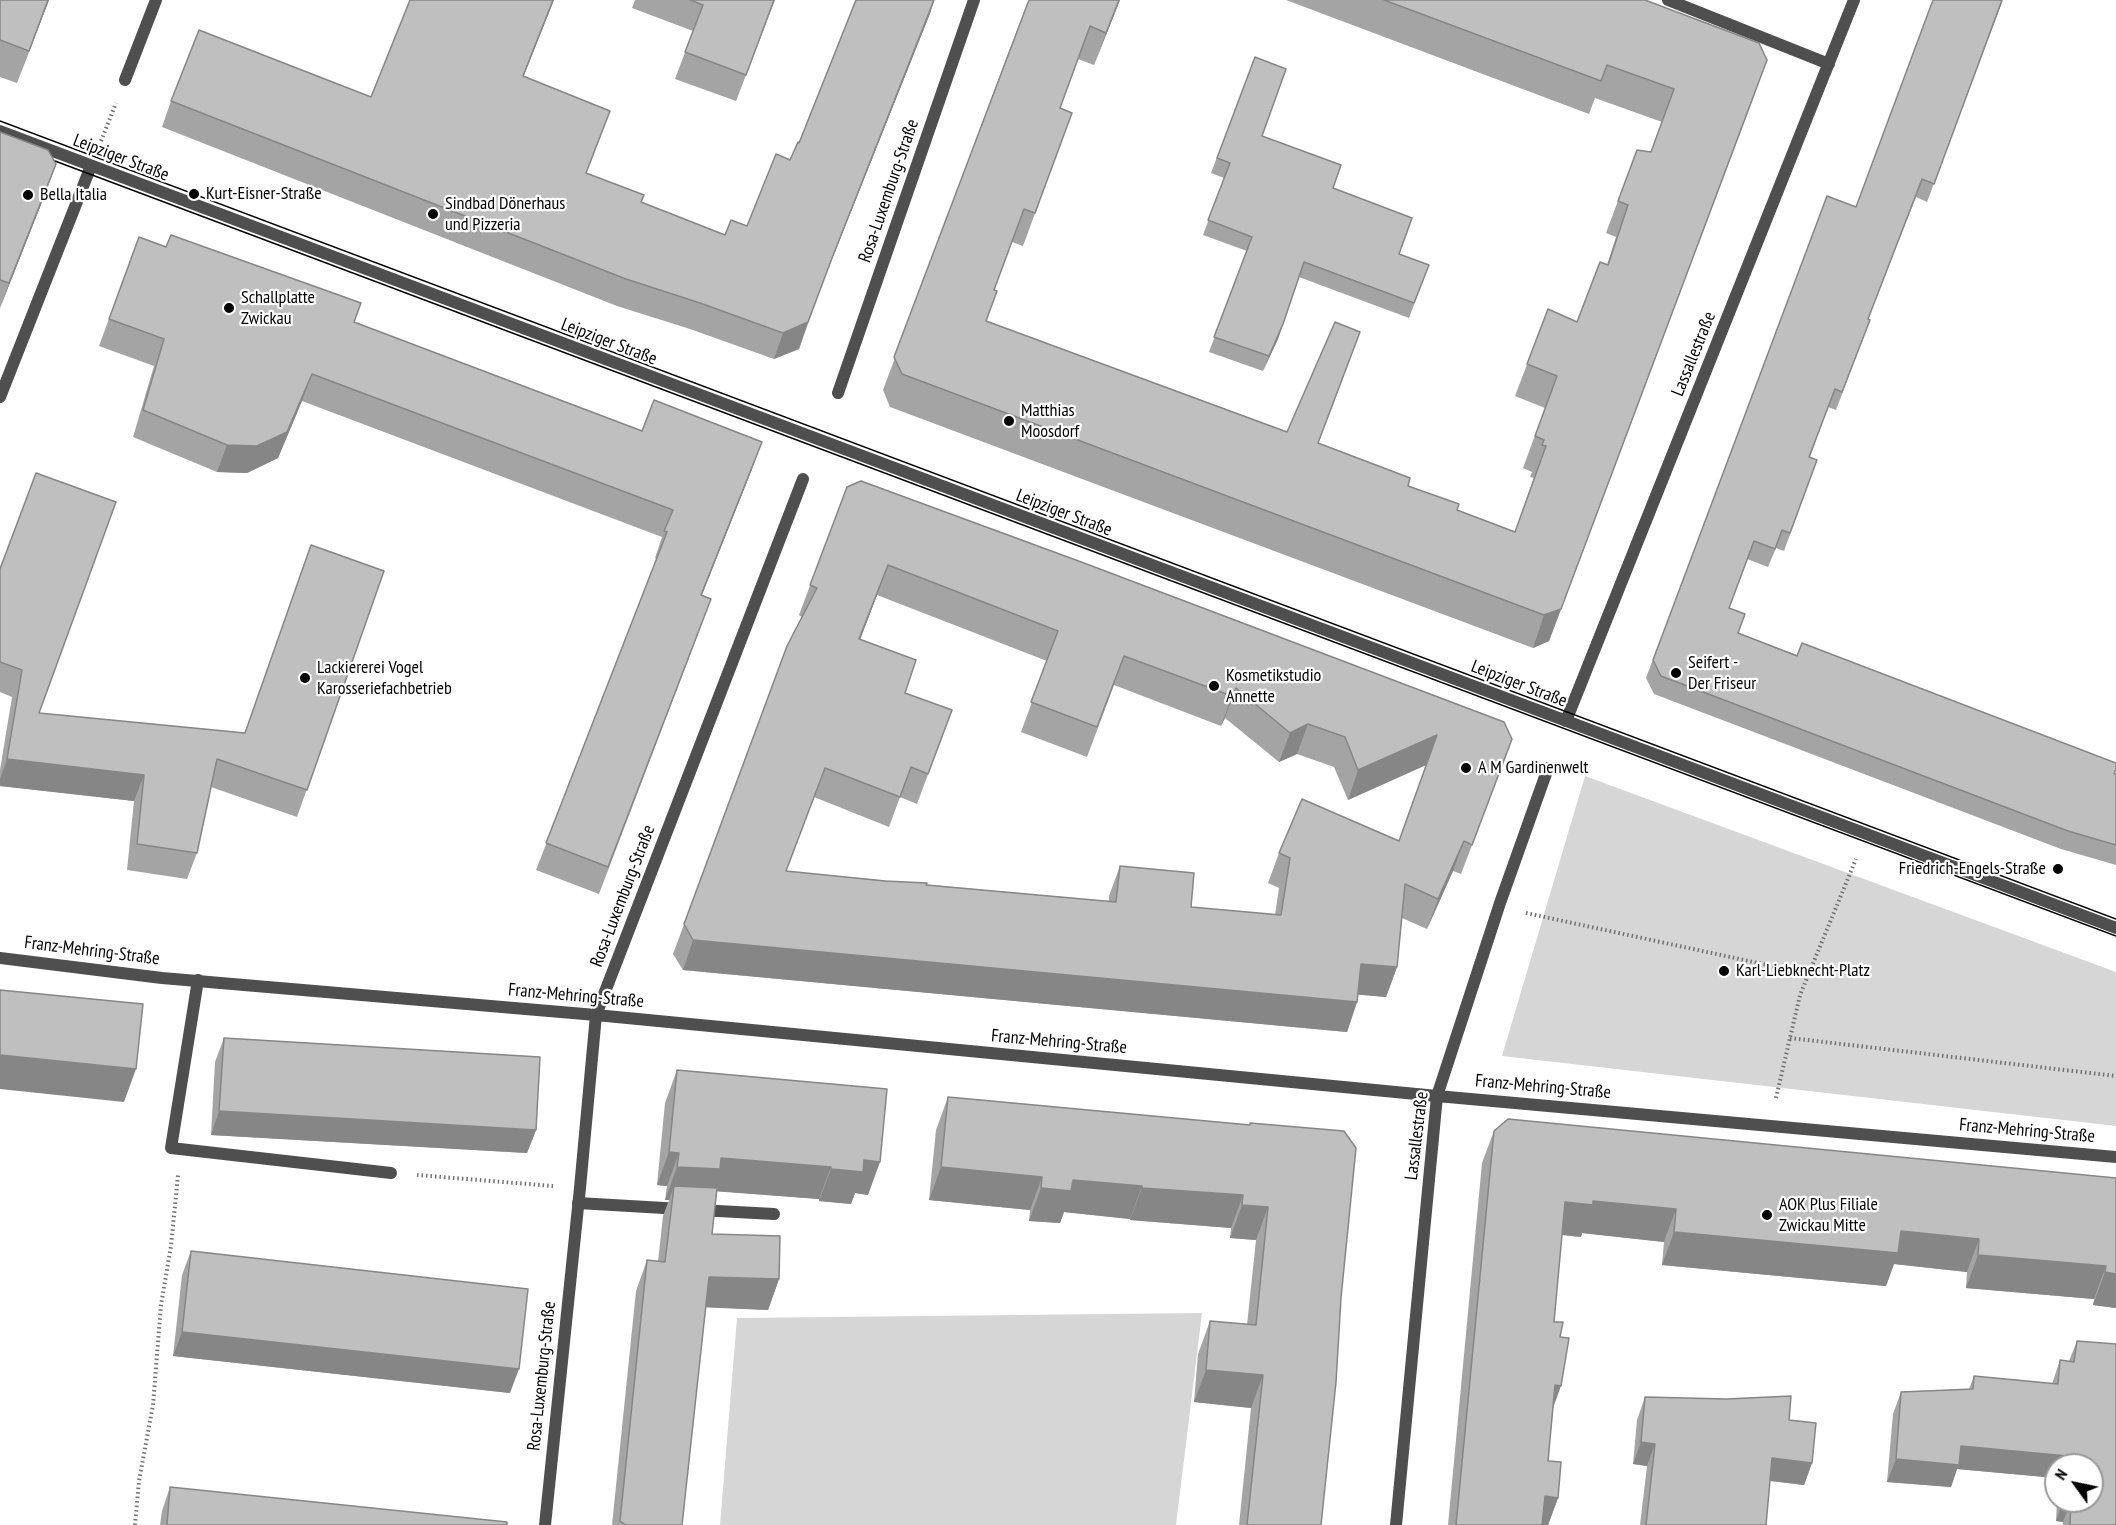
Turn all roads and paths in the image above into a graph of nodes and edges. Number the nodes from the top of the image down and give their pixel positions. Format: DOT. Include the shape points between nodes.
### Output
graph roads {
  1 [pos="156,0"];
  2 [pos="974,0"];
  3 [pos="1668,0"];
  4 [pos="1854,0"];
  5 [pos="1829,64"];
  6 [pos="125,80"];
  7 [pos="0,131"];
  8 [pos="91,166"];
  9 [pos="838,393"];
  10 [pos="0,397"];
  11 [pos="803,479"];
  12 [pos="1566,721"];
  13 [pos="1548,768"];
  14 [pos="1865,834"];
  15 [pos="1499,907"];
  16 [pos="2116,928"];
  17 [pos="0,958"];
  18 [pos="1809,974"];
  19 [pos="198,980"];
  20 [pos="596,1015"];
  21 [pos="1790,1038"];
  22 [pos="2116,1076"];
  23 [pos="1437,1096"];
  24 [pos="1770,1125"];
  25 [pos="171,1148"];
  26 [pos="2116,1157"];
  27 [pos="392,1173"];
  28 [pos="580,1188"];
  29 [pos="578,1203"];
  30 [pos="774,1214"];
  31 [pos="135,1525"];
  32 [pos="545,1525"];
  33 [pos="1396,1525"];
  1 -- 6 [label="street"];
  2 -- 9 [label="street, Rosa-Luxemburg-Straße"];
  3 -- 5 [label="street"];
  4 -- 5 [label="street, Lassallestraße"];
  5 -- 12 [label="street, Lassallestraße"];
  6 -- 8 [label="path"];
  7 -- 8 [label="street, Leipziger Straße"];
  8 -- 10 [label="street"];
  8 -- 12 [label="street, Leipziger Straße"];
  11 -- 20 [label="street, Rosa-Luxemburg-Straße"];
  12 -- 14 [label="street, Leipziger Straße"];
  13 -- 15 [label="street, Lassallestraße"];
  14 -- 16 [label="street, Leipziger Straße"];
  14 -- 18 [label="path"];
  15 -- 18 [label="path"];
  15 -- 23 [label="street, Lassallestraße"];
  17 -- 19 [label="street, Franz-Mehring-Straße"];
  18 -- 21 [label="path"];
  19 -- 20 [label="street, Franz-Mehring-Straße"];
  19 -- 25 [label="street"];
  20 -- 23 [label="street, Franz-Mehring-Straße"];
  20 -- 28 [label="street, Rosa-Luxemburg-Straße"];
  21 -- 22 [label="path"];
  21 -- 24 [label="path"];
  23 -- 24 [label="street, Franz-Mehring-Straße"];
  23 -- 33 [label="street, Lassallestraße"];
  24 -- 26 [label="street, Franz-Mehring-Straße"];
  25 -- 27 [label="street"];
  25 -- 31 [label="path" via="178,1174 153,1405"];
  27 -- 28 [label="path"];
  28 -- 29 [label="street, Rosa-Luxemburg-Straße"];
  29 -- 30 [label="street"];
  29 -- 32 [label="street, Rosa-Luxemburg-Straße"];
}
